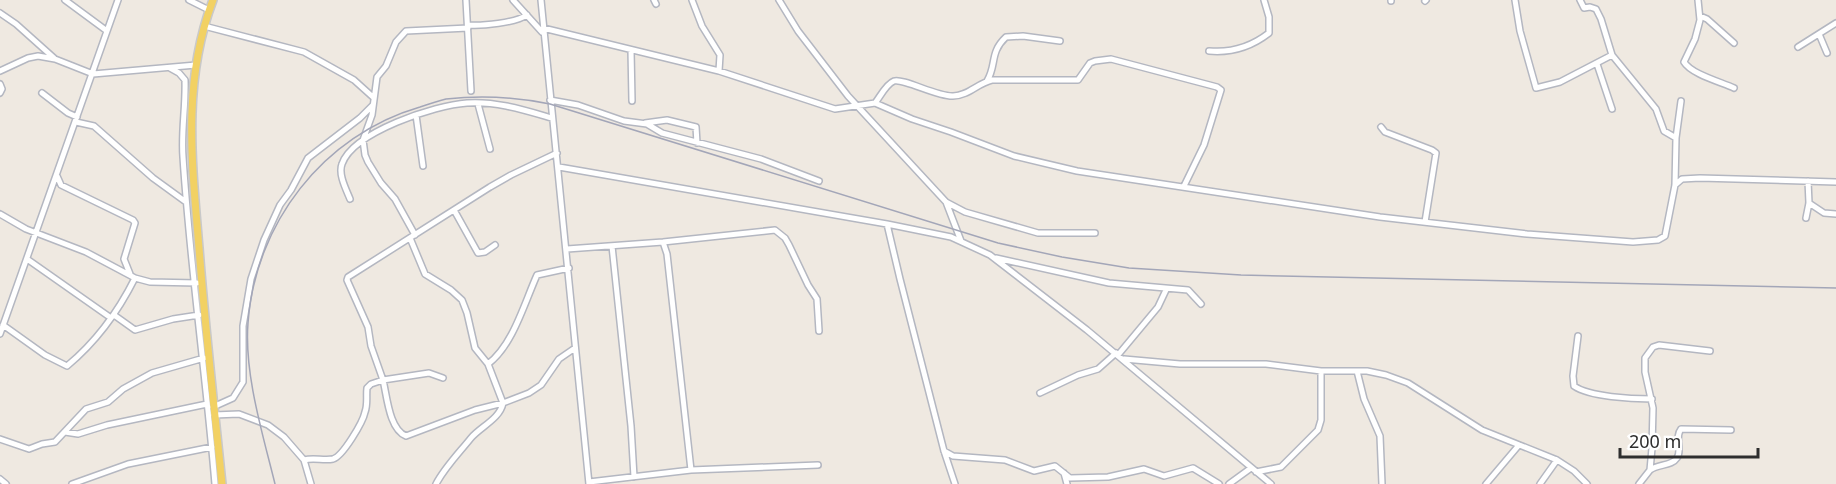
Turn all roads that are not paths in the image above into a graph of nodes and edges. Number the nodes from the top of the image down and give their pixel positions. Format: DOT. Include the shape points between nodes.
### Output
graph roads {
  1 [pos="65,0"];
  2 [pos="118,0"];
  3 [pos="189,0"];
  4 [pos="213,0"];
  5 [pos="466,0"];
  6 [pos="513,0"];
  7 [pos="541,0"];
  8 [pos="692,0"];
  9 [pos="779,0"];
  10 [pos="1264,0"];
  11 [pos="1515,0"];
  12 [pos="1580,0"];
  13 [pos="1698,0"];
  14 [pos="209,10"];
  15 [pos="0,13"];
  16 [pos="527,15"];
  17 [pos="1700,16"];
  18 [pos="1836,23"];
  19 [pos="204,26"];
  20 [pos="468,26"];
  21 [pos="543,30"];
  22 [pos="107,31"];
  23 [pos="1819,34"];
  24 [pos="1060,41"];
  25 [pos="1734,44"];
  26 [pos="1798,47"];
  27 [pos="632,50"];
  28 [pos="1209,51"];
  29 [pos="1827,53"];
  30 [pos="1612,55"];
  31 [pos="55,59"];
  32 [pos="1597,64"];
  33 [pos="196,65"];
  34 [pos="170,68"];
  35 [pos="0,71"];
  36 [pos="719,71"];
  37 [pos="93,74"];
  38 [pos="987,81"];
  39 [pos="0,84"];
  40 [pos="1734,88"];
  41 [pos="471,91"];
  42 [pos="0,93"];
  43 [pos="42,93"];
  44 [pos="550,100"];
  45 [pos="632,101"];
  46 [pos="1681,101"];
  47 [pos="374,102"];
  48 [pos="875,103"];
  49 [pos="478,104"];
  50 [pos="856,105"];
  51 [pos="1612,109"];
  52 [pos="416,115"];
  53 [pos="552,118"];
  54 [pos="76,119"];
  55 [pos="644,123"];
  56 [pos="1381,127"];
  57 [pos="1676,138"];
  58 [pos="363,140"];
  59 [pos="697,143"];
  60 [pos="490,149"];
  61 [pos="557,153"];
  62 [pos="423,166"];
  63 [pos="559,167"];
  64 [pos="57,176"];
  65 [pos="819,181"];
  66 [pos="1808,181"];
  67 [pos="1836,183"];
  68 [pos="1675,185"];
  69 [pos="1184,186"];
  70 [pos="350,199"];
  71 [pos="186,202"];
  72 [pos="946,202"];
  73 [pos="1809,203"];
  74 [pos="454,210"];
  75 [pos="0,214"];
  76 [pos="1836,214"];
  77 [pos="1806,218"];
  78 [pos="1425,222"];
  79 [pos="887,224"];
  80 [pos="36,232"];
  81 [pos="1095,233"];
  82 [pos="412,236"];
  83 [pos="962,241"];
  84 [pos="663,242"];
  85 [pos="495,245"];
  86 [pos="612,246"];
  87 [pos="567,249"];
  88 [pos="995,258"];
  89 [pos="27,259"];
  90 [pos="569,268"];
  91 [pos="133,277"];
  92 [pos="198,283"];
  93 [pos="1166,290"];
  94 [pos="1201,304"];
  95 [pos="199,315"];
  96 [pos="112,317"];
  97 [pos="2,324"];
  98 [pos="819,331"];
  99 [pos="0,334"];
  100 [pos="1578,336"];
  101 [pos="575,348"];
  102 [pos="1710,351"];
  103 [pos="1118,356"];
  104 [pos="204,358"];
  105 [pos="488,364"];
  106 [pos="1321,371"];
  107 [pos="1357,371"];
  108 [pos="443,378"];
  109 [pos="383,380"];
  110 [pos="1040,393"];
  111 [pos="1652,399"];
  112 [pos="502,403"];
  113 [pos="212,408"];
  114 [pos="1731,430"];
  115 [pos="65,432"];
  116 [pos="0,439"];
  117 [pos="1519,445"];
  118 [pos="212,447"];
  119 [pos="944,451"];
  120 [pos="304,460"];
  121 [pos="1557,460"];
  122 [pos="818,465"];
  123 [pos="691,470"];
  124 [pos="1254,470"];
  125 [pos="1650,470"];
  126 [pos="1064,473"];
  127 [pos="634,477"];
  128 [pos="0,479"];
  129 [pos="217,483"];
  130 [pos="589,483"];
  131 [pos="6,484"];
  132 [pos="72,484"];
  133 [pos="311,484"];
  134 [pos="436,484"];
  135 [pos="955,484"];
  136 [pos="1067,484"];
  137 [pos="1219,484"];
  138 [pos="1229,484"];
  139 [pos="1271,484"];
  140 [pos="1382,484"];
  141 [pos="1486,484"];
  142 [pos="1540,484"];
  143 [pos="1587,484"];
  144 [pos="1639,484"];
  1 -- 22 [label="street"];
  2 -- 22 [label="street"];
  3 -- 14 [label="street"];
  4 -- 14 [label="main road"];
  5 -- 20 [label="street"];
  6 -- 16 [label="street"];
  7 -- 21 [label="street"];
  8 -- 36 [label="street" via="720,55"];
  9 -- 50 [label="street" via="798,32"];
  10 -- 28 [label="street" via="1269,33 1234,51"];
  11 -- 32 [label="street" via="1536,88 1560,82"];
  12 -- 30 [label="street" via="1584,8 1596,9"];
  13 -- 17 [label="street"];
  14 -- 19 [label="main road"];
  15 -- 31 [label="street"];
  16 -- 20 [label="street"];
  16 -- 21 [label="street"];
  17 -- 25 [label="street"];
  17 -- 40 [label="street" via="1685,66"];
  18 -- 23 [label="street"];
  19 -- 33 [label="main road"];
  19 -- 47 [label="street" via="304,52 354,80"];
  20 -- 41 [label="street"];
  20 -- 47 [label="street" via="413,29 401,35 377,77"];
  21 -- 27 [label="street"];
  21 -- 44 [label="street"];
  22 -- 37 [label="street"];
  23 -- 26 [label="street"];
  23 -- 29 [label="street"];
  24 -- 38 [label="street" via="1006,37 993,56"];
  27 -- 36 [label="street"];
  27 -- 45 [label="street"];
  30 -- 32 [label="street"];
  30 -- 57 [label="street" via="1656,109 1664,131"];
  31 -- 35 [label="street" via="33,57"];
  31 -- 37 [label="street"];
  32 -- 51 [label="street"];
  33 -- 34 [label="street"];
  33 -- 92 [label="main road" via="190,138"];
  34 -- 37 [label="street"];
  34 -- 71 [label="street" via="185,80"];
  36 -- 50 [label="street" via="835,109"];
  37 -- 54 [label="street"];
  38 -- 48 [label="street" via="954,96 894,81"];
  38 -- 69 [label="street" via="1078,80 1090,63 1108,58 1217,87 1220,92 1204,145"];
  39 -- 42 [label="street"];
  43 -- 54 [label="street"];
  44 -- 53 [label="street"];
  44 -- 55 [label="street"];
  46 -- 57 [label="street"];
  47 -- 58 [label="street"];
  47 -- 113 [label="street" via="360,118 308,158 280,205 251,279 243,326 241,388 232,398"];
  48 -- 50 [label="street"];
  48 -- 69 [label="street" via="1031,161"];
  49 -- 52 [label="street" via="454,105"];
  49 -- 53 [label="street" via="506,106"];
  49 -- 60 [label="street"];
  50 -- 72 [label="street"];
  52 -- 58 [label="street"];
  52 -- 62 [label="street"];
  53 -- 61 [label="street"];
  54 -- 64 [label="street"];
  54 -- 71 [label="street" via="94,126"];
  55 -- 59 [label="street" via="662,133"];
  55 -- 59 [label="street" via="665,120 696,127"];
  56 -- 78 [label="street" via="1436,153"];
  57 -- 68 [label="street"];
  58 -- 70 [label="street" via="341,166"];
  58 -- 82 [label="street" via="368,162 396,199"];
  59 -- 65 [label="street" via="767,160"];
  61 -- 63 [label="street"];
  61 -- 74 [label="street" via="512,174"];
  63 -- 79 [label="street"];
  63 -- 87 [label="street"];
  64 -- 80 [label="street"];
  64 -- 91 [label="street" via="61,185 133,220 124,259"];
  66 -- 67 [label="street"];
  66 -- 68 [label="street" via="1687,178"];
  66 -- 73 [label="street"];
  68 -- 78 [label="street" via="1665,236 1652,241 1527,234"];
  69 -- 78 [label="street"];
  71 -- 92 [label="street"];
  72 -- 81 [label="street" via="965,212 1038,233"];
  72 -- 83 [label="street"];
  73 -- 76 [label="street" via="1824,213"];
  73 -- 77 [label="street"];
  74 -- 82 [label="street"];
  74 -- 85 [label="street" via="478,253"];
  75 -- 80 [label="street"];
  79 -- 83 [label="street"];
  79 -- 119 [label="street"];
  80 -- 89 [label="street"];
  80 -- 91 [label="street"];
  82 -- 105 [label="street" via="428,277 462,300 475,348"];
  82 -- 109 [label="street" via="347,278 368,327"];
  83 -- 88 [label="street"];
  84 -- 86 [label="street"];
  84 -- 98 [label="street" via="775,230 785,238 817,299"];
  84 -- 123 [label="street"];
  86 -- 87 [label="street"];
  86 -- 127 [label="street"];
  87 -- 90 [label="street"];
  88 -- 93 [label="street" via="1109,283"];
  88 -- 103 [label="street"];
  89 -- 96 [label="street"];
  89 -- 97 [label="street"];
  90 -- 101 [label="street"];
  90 -- 105 [label="street" via="537,275 512,336"];
  91 -- 92 [label="street" via="150,282"];
  91 -- 96 [label="street"];
  92 -- 95 [label="street"];
  92 -- 113 [label="main road"];
  93 -- 94 [label="street" via="1188,290"];
  93 -- 103 [label="street" via="1158,307"];
  95 -- 96 [label="street" via="135,330"];
  95 -- 104 [label="street"];
  96 -- 97 [label="street" via="65,366"];
  97 -- 99 [label="street"];
  100 -- 111 [label="street" via="1574,386 1582,391"];
  101 -- 112 [label="street" via="555,363 534,390"];
  101 -- 130 [label="street"];
  102 -- 111 [label="street" via="1653,347 1644,366"];
  103 -- 106 [label="street" via="1180,364 1266,364"];
  103 -- 110 [label="street" via="1098,369"];
  103 -- 124 [label="street"];
  104 -- 113 [label="street"];
  104 -- 115 [label="street" via="152,373 108,402 86,409"];
  105 -- 112 [label="street"];
  106 -- 107 [label="street"];
  106 -- 124 [label="street" via="1318,430 1281,467"];
  107 -- 117 [label="street" via="1394,377 1482,430"];
  107 -- 140 [label="street" via="1380,435"];
  108 -- 109 [label="street" via="429,373"];
  109 -- 112 [label="street" via="395,426 406,435"];
  109 -- 120 [label="street" via="367,388 363,418 341,454"];
  111 -- 125 [label="street"];
  112 -- 134 [label="street" via="498,413 471,438"];
  113 -- 115 [label="street" via="107,425 78,434"];
  113 -- 118 [label="street"];
  113 -- 120 [label="street" via="268,425"];
  113 -- 129 [label="main road"];
  114 -- 125 [label="street" via="1681,429 1677,436 1677,458"];
  115 -- 116 [label="street" via="55,442 29,449"];
  117 -- 121 [label="street"];
  117 -- 141 [label="street"];
  118 -- 129 [label="street"];
  118 -- 132 [label="street" via="128,464"];
  119 -- 126 [label="street" via="952,456 1005,460 1034,471 1055,466"];
  119 -- 135 [label="street"];
  120 -- 133 [label="street"];
  121 -- 142 [label="street"];
  121 -- 143 [label="street"];
  122 -- 123 [label="street"];
  123 -- 127 [label="street"];
  124 -- 138 [label="street"];
  124 -- 139 [label="street"];
  125 -- 144 [label="street"];
  126 -- 136 [label="street"];
  126 -- 137 [label="street" via="1070,478 1108,477 1144,469 1164,476 1193,468"];
  127 -- 130 [label="street"];
  128 -- 131 [label="street"];
}
